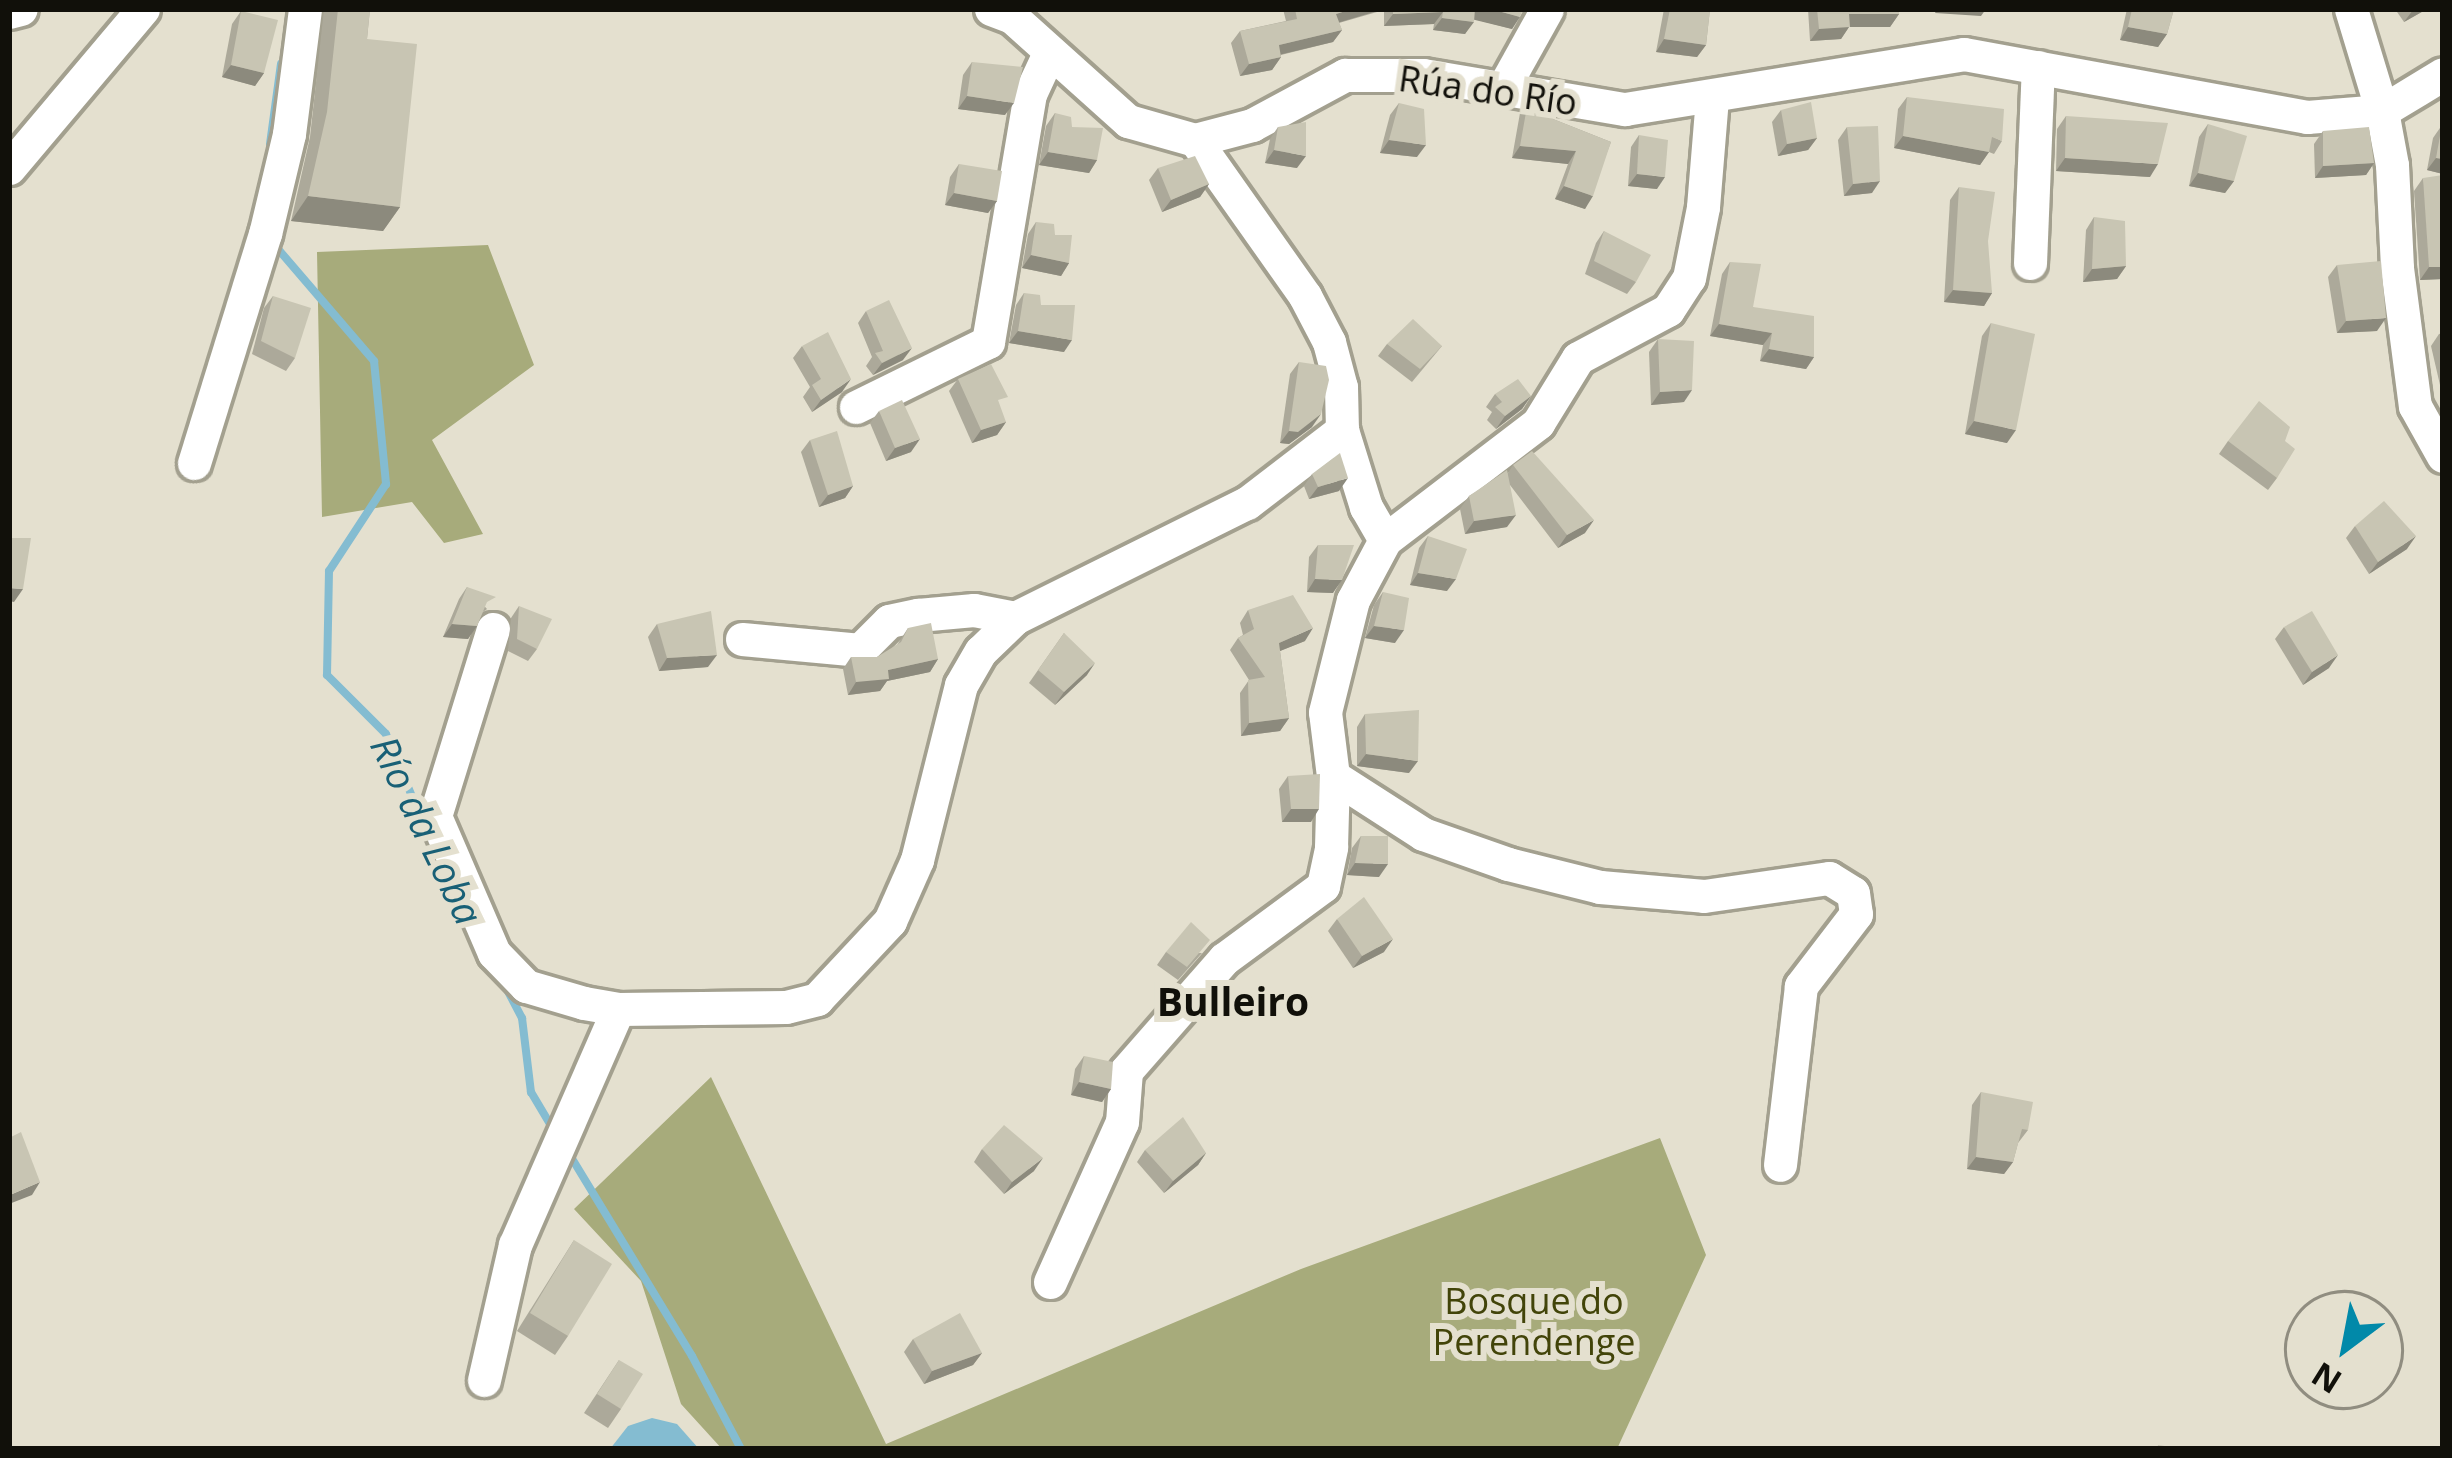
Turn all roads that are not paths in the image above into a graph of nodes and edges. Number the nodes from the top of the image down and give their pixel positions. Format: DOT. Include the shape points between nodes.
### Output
graph roads {
  1 [pos="21,9"];
  2 [pos="143,9"];
  3 [pos="305,9"];
  4 [pos="991,9"];
  5 [pos="1547,9"];
  6 [pos="2351,9"];
  7 [pos="9,12"];
  8 [pos="1050,51"];
  9 [pos="2038,68"];
  10 [pos="2443,74"];
  11 [pos="1503,88"];
  12 [pos="1712,98"];
  13 [pos="2382,111"];
  14 [pos="1195,140"];
  15 [pos="9,167"];
  16 [pos="2030,263"];
  17 [pos="856,407"];
  18 [pos="1342,430"];
  19 [pos="2443,456"];
  20 [pos="194,463"];
  21 [pos="1385,540"];
  22 [pos="1015,618"];
  23 [pos="493,628"];
  24 [pos="742,639"];
  25 [pos="1333,776"];
  26 [pos="618,1010"];
  27 [pos="1780,1165"];
  28 [pos="1050,1282"];
  29 [pos="484,1380"];
  1 -- 7 [label="street"];
  2 -- 15 [label="street"];
  3 -- 20 [label="street" via="289,134 265,234"];
  4 -- 8 [label="street"];
  5 -- 11 [label="street"];
  6 -- 13 [label="street"];
  8 -- 14 [label="street" via="1128,122"];
  8 -- 17 [label="street" via="1030,94 988,343"];
  9 -- 12 [label="street, Rúa do Río" via="1964,54"];
  9 -- 13 [label="street, Rúa do Río" via="2307,117"];
  9 -- 16 [label="street"];
  10 -- 13 [label="street"];
  11 -- 12 [label="street, Rúa do Río" via="1625,109"];
  11 -- 14 [label="street, Rúa do Río" via="1423,75 1345,75 1252,125"];
  12 -- 21 [label="street" via="1689,278 1668,310 1579,358 1538,423"];
  13 -- 19 [label="street" via="2415,406"];
  14 -- 18 [label="street" via="1329,342"];
  18 -- 21 [label="street"];
  18 -- 22 [label="street" via="1247,503"];
  21 -- 25 [label="street" via="1353,600 1325,712"];
  22 -- 24 [label="street" via="974,610 918,615 889,621 860,650"];
  22 -- 26 [label="street" via="981,651 961,686 917,860 890,921 854,964 817,999 786,1007"];
  23 -- 26 [label="street" via="435,816 494,952 526,986"];
  25 -- 27 [label="street" via="1423,834 1600,887 1704,896 1829,878 1853,893 1856,914 1801,986"];
  25 -- 28 [label="street" via="1323,886 1224,959 1126,1071 1122,1122"];
  26 -- 29 [label="street" via="515,1245"];
}
